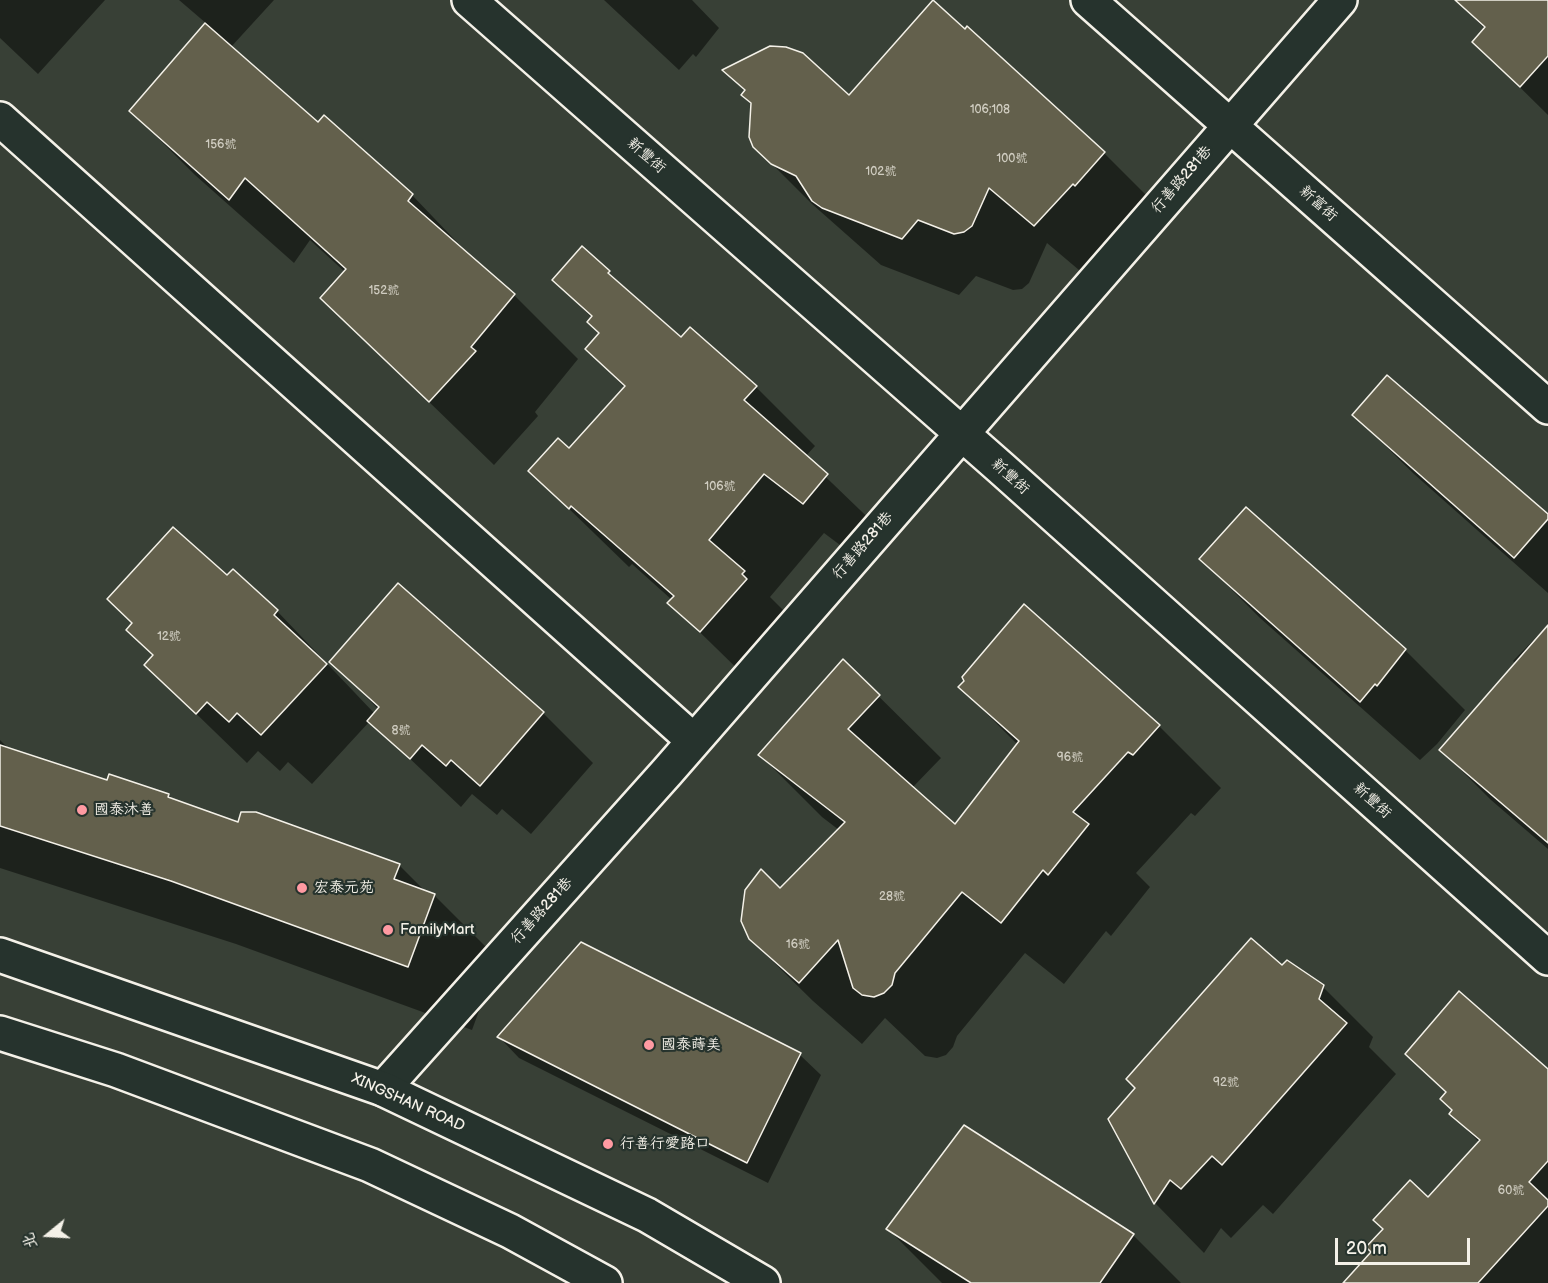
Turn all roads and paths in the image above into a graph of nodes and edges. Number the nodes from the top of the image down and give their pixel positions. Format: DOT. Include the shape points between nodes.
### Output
graph roads {
  1 [pos="469,0"];
  2 [pos="1088,0"];
  3 [pos="1340,0"];
  4 [pos="0,119"];
  5 [pos="1230,126"];
  6 [pos="1548,407"];
  7 [pos="961,433"];
  8 [pos="694,741"];
  9 [pos="0,955"];
  10 [pos="1548,958"];
  11 [pos="0,1033"];
  12 [pos="383,1089"];
  13 [pos="605,1283"];
  14 [pos="762,1283"];
  1 -- 7 [label="street, 新豐街"];
  2 -- 5 [label="street, 新富街"];
  3 -- 5 [label="street, 行善路281巷"];
  4 -- 8 [label="street"];
  5 -- 6 [label="street, 新富街"];
  5 -- 7 [label="street, 行善路281巷"];
  7 -- 8 [label="street, 行善路281巷"];
  7 -- 10 [label="street, 新豐街"];
  8 -- 12 [label="street, 行善路281巷"];
  9 -- 12 [label="street, XINGSHAN ROAD"];
  11 -- 13 [label="street" via="117,1070 370,1165 510,1231"];
  12 -- 14 [label="street, XINGSHAN ROAD" via="647,1215"];
}
